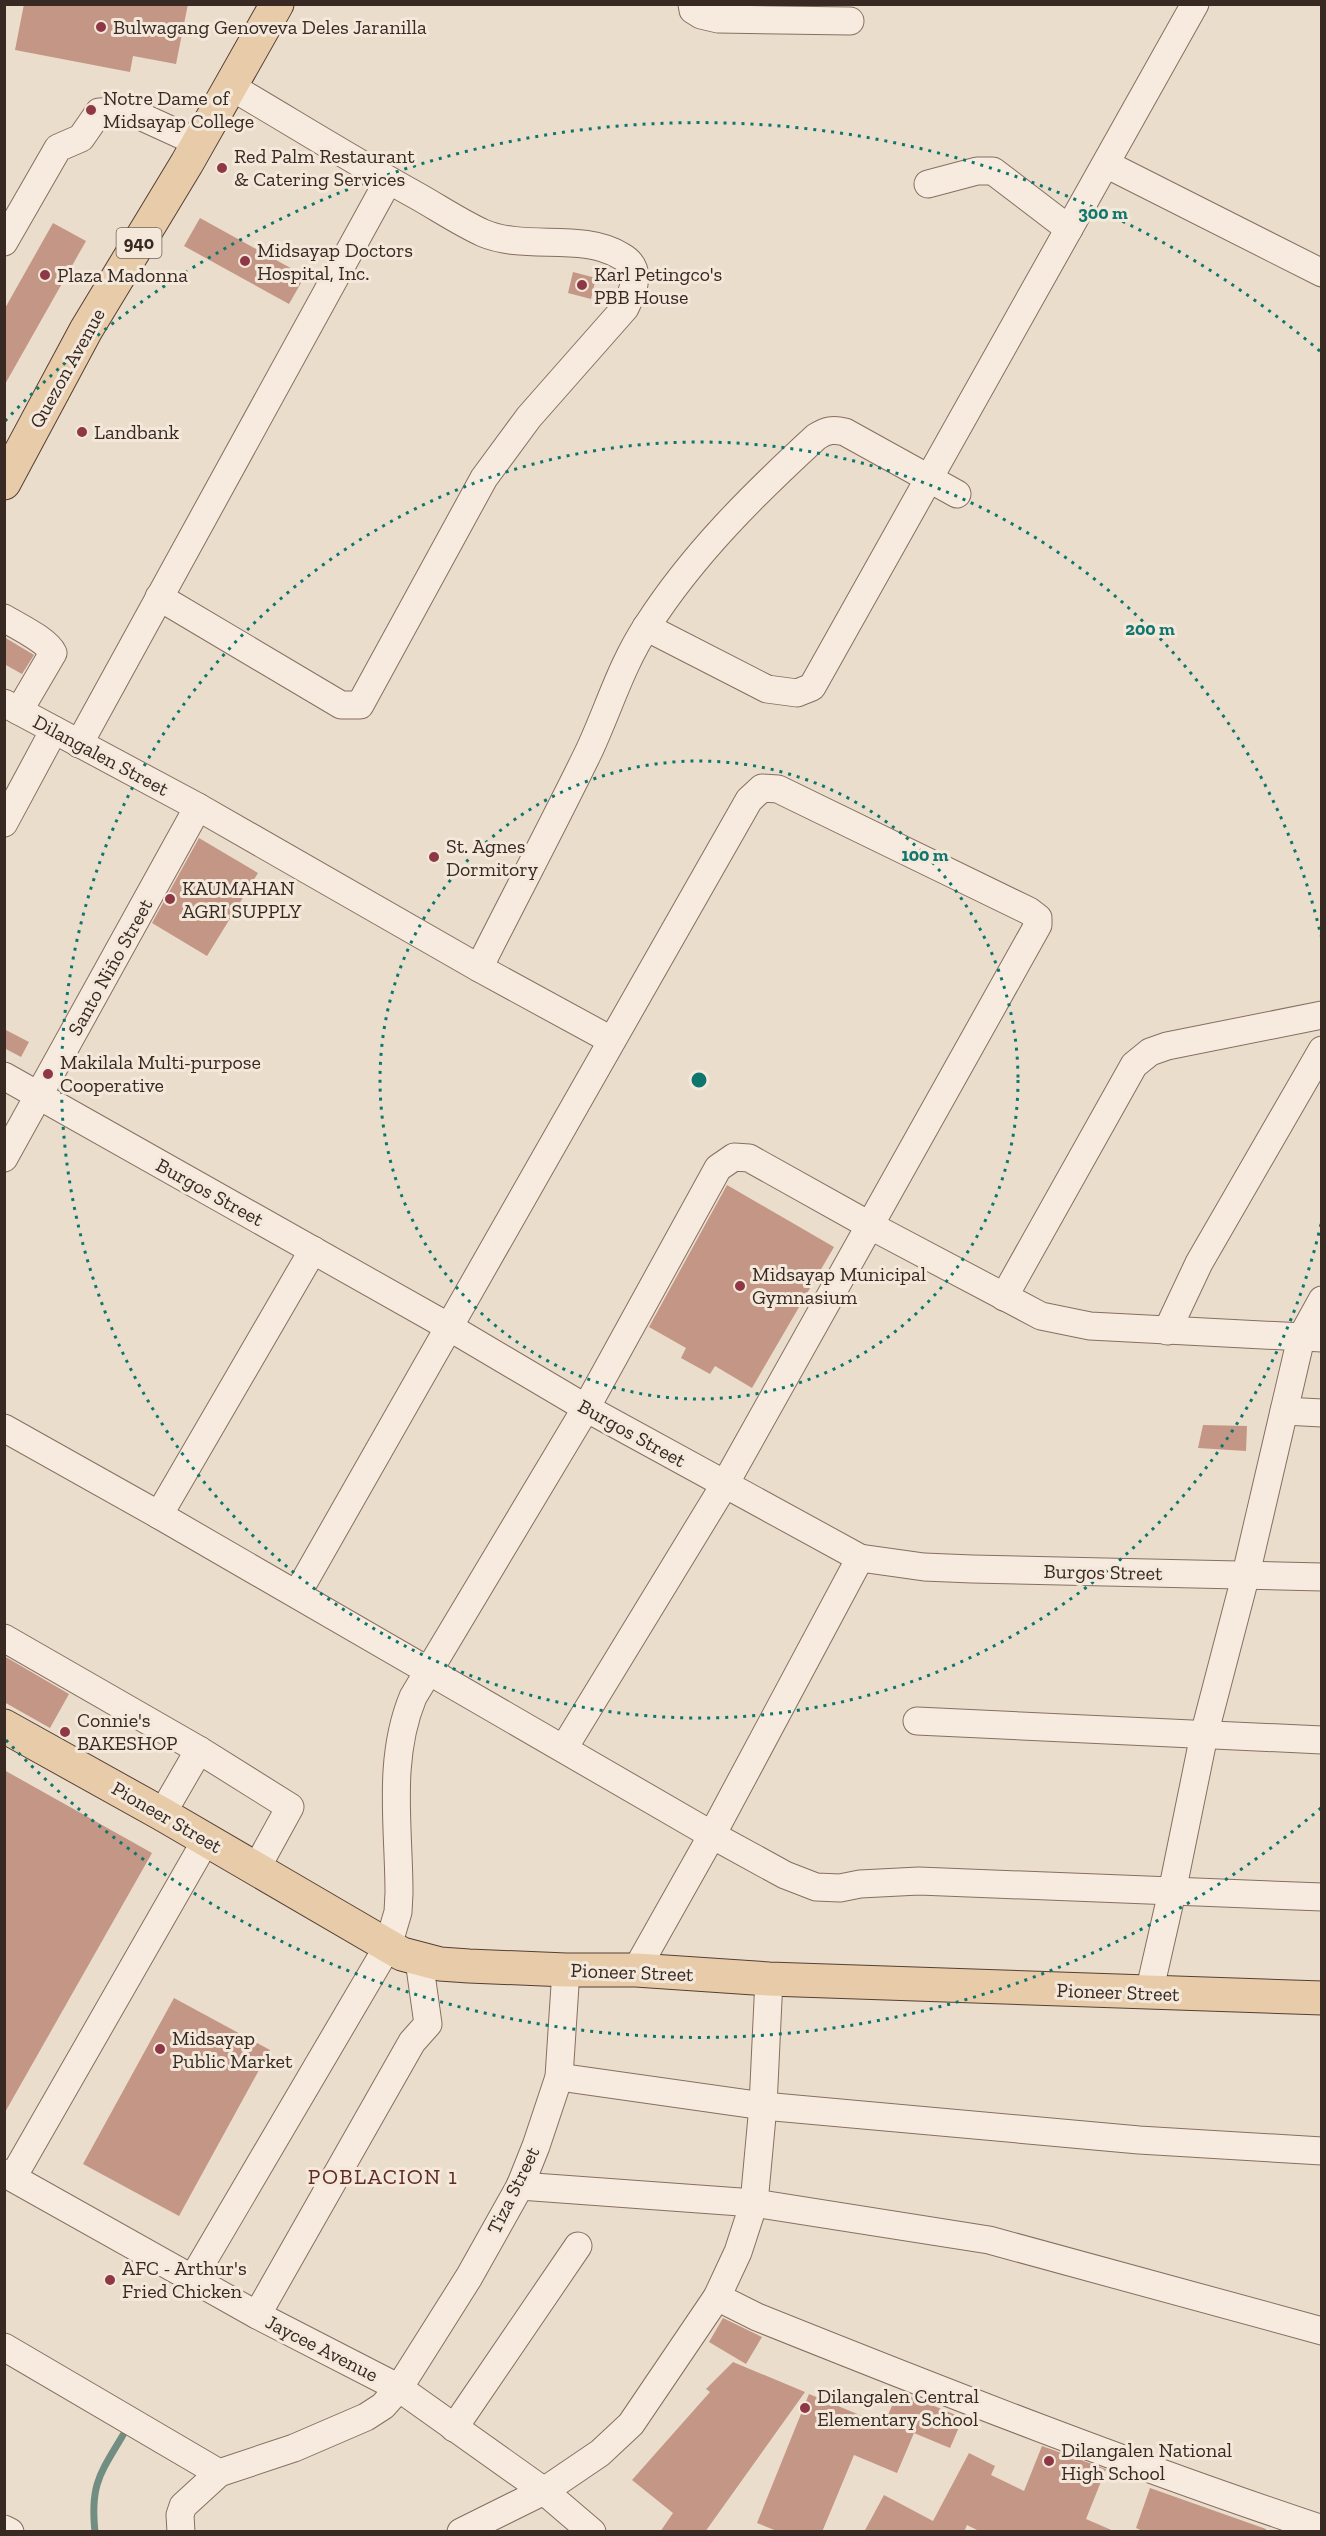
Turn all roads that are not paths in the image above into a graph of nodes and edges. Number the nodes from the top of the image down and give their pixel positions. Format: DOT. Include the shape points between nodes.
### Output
graph roads {
  1 [pos="277,4"];
  2 [pos="692,4"];
  3 [pos="1195,4"];
  4 [pos="850,21"];
  5 [pos="230,86"];
  6 [pos="199,142"];
  7 [pos="1106,164"];
  8 [pos="388,181"];
  9 [pos="928,184"];
  10 [pos="1070,229"];
  11 [pos="4,242"];
  12 [pos="1322,273"];
  13 [pos="928,478"];
  14 [pos="4,483"];
  15 [pos="957,494"];
  16 [pos="159,597"];
  17 [pos="4,618"];
  18 [pos="646,627"];
  19 [pos="12,707"];
  20 [pos="54,730"];
  21 [pos="79,744"];
  22 [pos="198,807"];
  23 [pos="4,823"];
  24 [pos="479,968"];
  25 [pos="1322,1015"];
  26 [pos="611,1040"];
  27 [pos="1322,1050"];
  28 [pos="4,1076"];
  29 [pos="39,1096"];
  30 [pos="4,1158"];
  31 [pos="869,1225"];
  32 [pos="313,1250"];
  33 [pos="1004,1297"];
  34 [pos="1322,1300"];
  35 [pos="449,1327"];
  36 [pos="1167,1331"];
  37 [pos="1311,1338"];
  38 [pos="586,1408"];
  39 [pos="1284,1411"];
  40 [pos="1322,1413"];
  41 [pos="4,1428"];
  42 [pos="725,1484"];
  43 [pos="159,1515"];
  44 [pos="860,1558"];
  45 [pos="1246,1574"];
  46 [pos="1322,1577"];
  47 [pos="297,1594"];
  48 [pos="4,1638"];
  49 [pos="428,1670"];
  50 [pos="917,1721"];
  51 [pos="4,1726"];
  52 [pos="1204,1735"];
  53 [pos="1322,1740"];
  54 [pos="564,1748"];
  55 [pos="199,1750"];
  56 [pos="162,1814"];
  57 [pos="712,1835"];
  58 [pos="206,1840"];
  59 [pos="256,1869"];
  60 [pos="1172,1892"];
  61 [pos="1322,1897"];
  62 [pos="388,1946"];
  63 [pos="419,1960"];
  64 [pos="566,1970"];
  65 [pos="636,1970"];
  66 [pos="769,1979"];
  67 [pos="1149,1993"];
  68 [pos="1322,1998"];
  69 [pos="559,2077"];
  70 [pos="763,2106"];
  71 [pos="1322,2151"];
  72 [pos="9,2175"];
  73 [pos="520,2186"];
  74 [pos="754,2203"];
  75 [pos="578,2246"];
  76 [pos="193,2278"];
  77 [pos="717,2297"];
  78 [pos="257,2315"];
  79 [pos="1322,2331"];
  80 [pos="4,2347"];
  81 [pos="399,2388"];
  82 [pos="454,2428"];
  83 [pos="219,2473"];
  84 [pos="544,2491"];
  85 [pos="4,2529"];
  86 [pos="1322,2529"];
  87 [pos="10,2532"];
  88 [pos="181,2532"];
  89 [pos="461,2532"];
  90 [pos="592,2532"];
  1 -- 5 [label="main road, Quezon Avenue / 940"];
  2 -- 4 [label="street" via="693,10 701,15 718,19"];
  3 -- 7 [label="street"];
  5 -- 6 [label="main road, Quezon Avenue / 940"];
  5 -- 8 [label="street"];
  6 -- 11 [label="street" via="129,111 99,112 81,138 58,148"];
  6 -- 14 [label="main road, Quezon Avenue / 940" via="86,330"];
  7 -- 10 [label="street"];
  7 -- 12 [label="street"];
  8 -- 16 [label="street"];
  8 -- 16 [label="street" via="494,237 602,247 623,256 636,276 625,308 530,417 484,478 360,705 341,705"];
  9 -- 10 [label="street" via="977,171 993,171"];
  10 -- 13 [label="street"];
  13 -- 15 [label="street"];
  13 -- 18 [label="street" via="845,432 826,430 759,490 680,578"];
  13 -- 18 [label="street" via="812,687 797,693 767,689"];
  16 -- 21 [label="street"];
  17 -- 19 [label="street" via="53,653"];
  18 -- 24 [label="street" via="629,656 589,751"];
  19 -- 20 [label="street, Dilangalen Street"];
  20 -- 21 [label="street, Dilangalen Street"];
  20 -- 23 [label="street"];
  21 -- 22 [label="street, Dilangalen Street"];
  22 -- 24 [label="street, Dilangalen Street"];
  22 -- 29 [label="street, Santo Niño Street"];
  24 -- 26 [label="street, Dilangalen Street"];
  25 -- 33 [label="street" via="1167,1046 1150,1052 1134,1065"];
  26 -- 31 [label="street" via="749,800 762,788 778,789 1029,911 1038,918 1038,925"];
  26 -- 35 [label="street"];
  27 -- 36 [label="street" via="1199,1263"];
  28 -- 29 [label="street, Burgos Street"];
  29 -- 30 [label="street, Santo Niño Street"];
  29 -- 32 [label="street, Burgos Street"];
  31 -- 33 [label="street"];
  31 -- 38 [label="street" via="749,1158 734,1157 718,1168"];
  31 -- 42 [label="street"];
  32 -- 35 [label="street, Burgos Street"];
  32 -- 43 [label="street"];
  33 -- 36 [label="street" via="1041,1316 1062,1321"];
  34 -- 37 [label="street"];
  35 -- 38 [label="street, Burgos Street"];
  35 -- 47 [label="street"];
  36 -- 37 [label="street"];
  37 -- 39 [label="street"];
  38 -- 42 [label="street, Burgos Street"];
  38 -- 49 [label="street"];
  39 -- 40 [label="street"];
  39 -- 45 [label="street"];
  41 -- 43 [label="street"];
  42 -- 44 [label="street, Burgos Street"];
  42 -- 54 [label="street"];
  43 -- 47 [label="street"];
  44 -- 45 [label="street, Burgos Street" via="972,1569"];
  44 -- 57 [label="street"];
  45 -- 46 [label="street, Burgos Street"];
  45 -- 52 [label="street"];
  47 -- 49 [label="street"];
  48 -- 55 [label="street"];
  49 -- 54 [label="street"];
  49 -- 62 [label="street" via="405,1717 398,1744 395,1775 399,1893"];
  50 -- 52 [label="street"];
  51 -- 56 [label="main road, Pioneer Street"];
  52 -- 53 [label="street"];
  52 -- 60 [label="street"];
  54 -- 57 [label="street"];
  55 -- 56 [label="street"];
  55 -- 59 [label="street" via="290,1807"];
  56 -- 58 [label="main road, Pioneer Street"];
  57 -- 60 [label="street" via="785,1875 816,1887 919,1881"];
  57 -- 65 [label="street"];
  58 -- 59 [label="main road, Pioneer Street"];
  58 -- 72 [label="street"];
  59 -- 62 [label="main road, Pioneer Street"];
  60 -- 61 [label="street"];
  60 -- 67 [label="street"];
  62 -- 63 [label="main road, Pioneer Street"];
  62 -- 76 [label="street"];
  63 -- 64 [label="main road, Pioneer Street"];
  63 -- 78 [label="street" via="428,2024 412,2042"];
  64 -- 65 [label="main road, Pioneer Street"];
  64 -- 69 [label="street, Tiza Street"];
  65 -- 66 [label="main road, Pioneer Street"];
  66 -- 67 [label="main road, Pioneer Street"];
  66 -- 70 [label="street"];
  67 -- 68 [label="main road, Pioneer Street"];
  69 -- 70 [label="street"];
  69 -- 73 [label="street, Tiza Street"];
  70 -- 71 [label="street" via="1139,2140"];
  70 -- 74 [label="street"];
  72 -- 76 [label="street, Jaycee Avenue"];
  73 -- 74 [label="street"];
  73 -- 81 [label="street, Tiza Street"];
  74 -- 77 [label="street" via="738,2252"];
  74 -- 79 [label="street" via="989,2240"];
  75 -- 82 [label="street"];
  76 -- 78 [label="street, Jaycee Avenue"];
  77 -- 84 [label="street" via="631,2424 600,2453"];
  77 -- 86 [label="street" via="757,2317 1012,2419"];
  78 -- 81 [label="street, Jaycee Avenue"];
  80 -- 83 [label="street"];
  81 -- 82 [label="street, Jaycee Avenue"];
  81 -- 83 [label="street, Tiza Street" via="366,2417 294,2448"];
  82 -- 84 [label="street, Jaycee Avenue"];
  83 -- 88 [label="street" via="183,2506"];
  84 -- 89 [label="street"];
  84 -- 90 [label="street, Jaycee Avenue"];
  85 -- 87 [label="street"];
}
